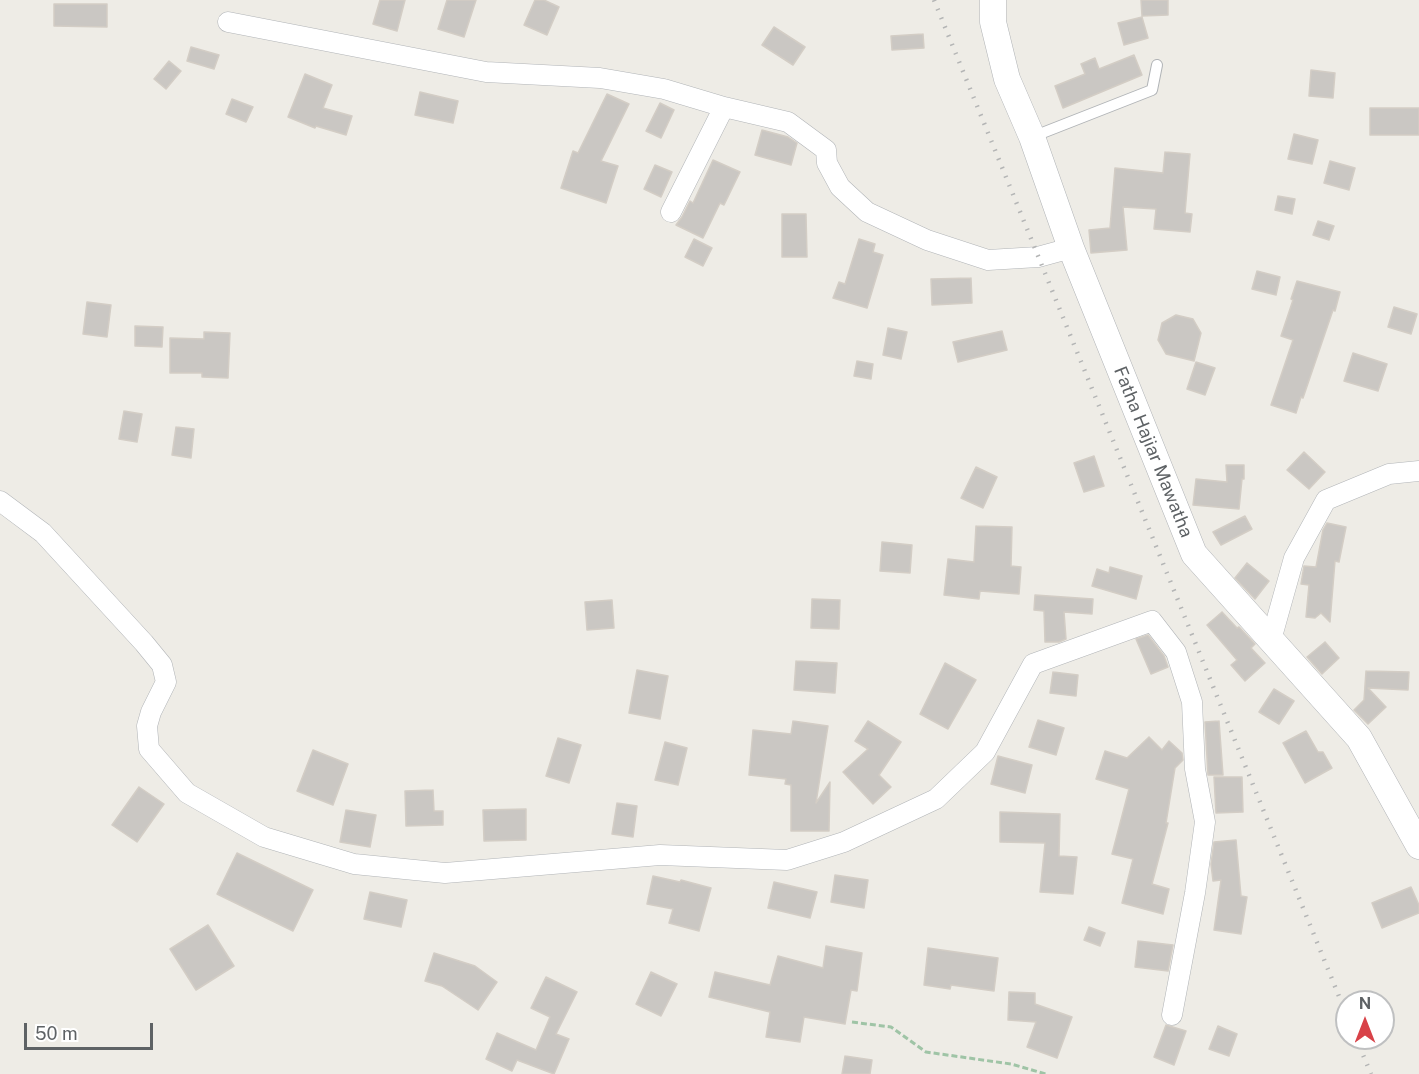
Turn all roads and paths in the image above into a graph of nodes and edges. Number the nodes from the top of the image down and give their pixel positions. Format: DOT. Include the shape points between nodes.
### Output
graph roads {
  1 [pos="993,0"];
  2 [pos="228,22"];
  3 [pos="1157,65"];
  4 [pos="724,107"];
  5 [pos="1032,138"];
  6 [pos="671,212"];
  7 [pos="1071,248"];
  8 [pos="1419,471"];
  9 [pos="0,501"];
  10 [pos="1271,640"];
  11 [pos="1419,846"];
  12 [pos="1172,1015"];
  13 [pos="852,1022"];
  14 [pos="1046,1074"];
  1 -- 5 [label="street, Fatha Hajiar Mawatha" via="993,22 1007,79"];
  2 -- 4 [label="street" via="486,72 600,78 664,89"];
  3 -- 5 [label="lane" via="1152,90"];
  4 -- 6 [label="street"];
  4 -- 7 [label="street" via="788,122 826,150 827,163 840,187 867,212 927,240 987,260 1038,257"];
  5 -- 7 [label="street, Fatha Hajiar Mawatha"];
  7 -- 10 [label="street, Fatha Hajiar Mawatha" via="1194,554"];
  8 -- 10 [label="street" via="1389,474 1326,500 1294,558"];
  9 -- 12 [label="street" via="43,533 162,665 166,682 147,726 149,749 187,794 264,837 354,864 377,867 446,873 660,855 787,860 844,842 936,799 985,752 1034,664 1152,621 1176,652 1192,702 1195,769 1205,822"];
  10 -- 11 [label="street, Fatha Hajiar Mawatha" via="1359,738"];
  13 -- 14 [label="path" via="891,1027 926,1052 1011,1064"];
}
